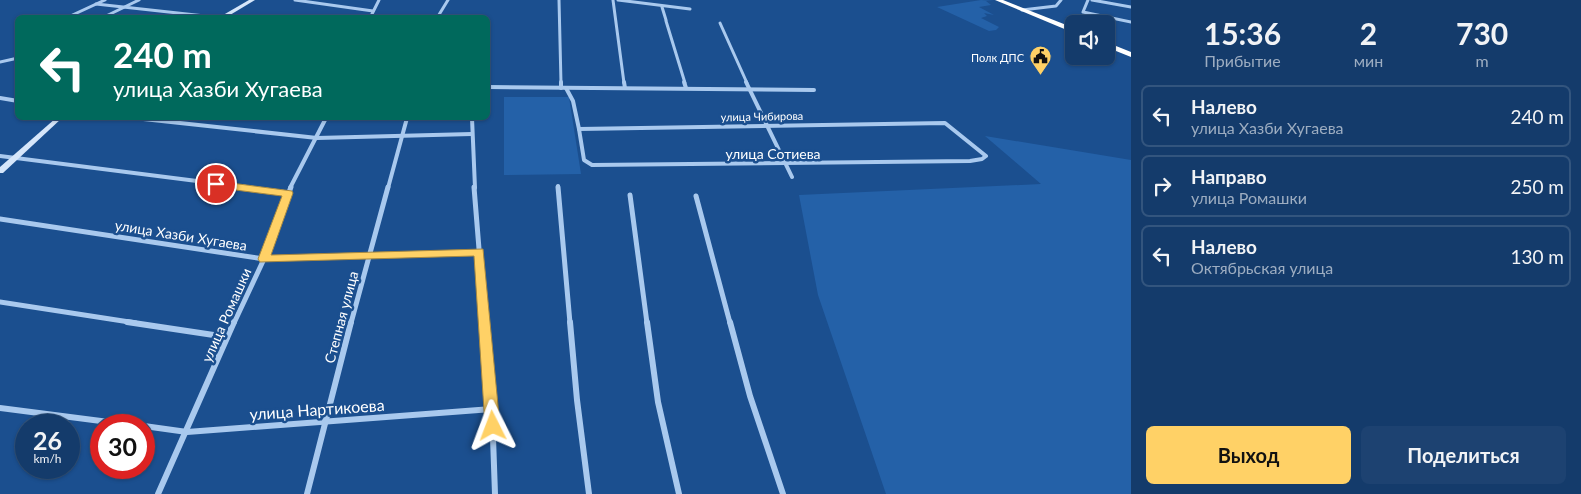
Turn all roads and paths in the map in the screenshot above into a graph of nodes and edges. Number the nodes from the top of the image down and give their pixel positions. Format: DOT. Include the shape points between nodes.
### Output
graph roads {
  1 [pos="105,0"];
  2 [pos="139,0"];
  3 [pos="253,0"];
  4 [pos="295,0"];
  5 [pos="379,0"];
  6 [pos="448,0"];
  7 [pos="560,0"];
  8 [pos="613,0"];
  9 [pos="618,0"];
  10 [pos="998,0"];
  11 [pos="1004,0"];
  12 [pos="1061,0"];
  13 [pos="1088,0"];
  14 [pos="1092,0"];
  15 [pos="96,4"];
  16 [pos="122,7"];
  17 [pos="662,7"];
  18 [pos="1131,7"];
  19 [pos="690,9"];
  20 [pos="1025,10"];
  21 [pos="373,11"];
  22 [pos="72,15"];
  23 [pos="107,15"];
  24 [pos="201,15"];
  25 [pos="225,15"];
  26 [pos="371,15"];
  27 [pos="439,15"];
  28 [pos="1131,22"];
  29 [pos="720,23"];
  30 [pos="1065,26"];
  31 [pos="1115,47"];
  32 [pos="1131,53"];
  33 [pos="15,59"];
  34 [pos="0,62"];
  35 [pos="490,87"];
  36 [pos="563,88"];
  37 [pos="624,88"];
  38 [pos="686,88"];
  39 [pos="750,89"];
  40 [pos="814,90"];
  41 [pos="0,98"];
  42 [pos="15,100"];
  43 [pos="57,120"];
  44 [pos="152,120"];
  45 [pos="325,120"];
  46 [pos="406,120"];
  47 [pos="472,120"];
  48 [pos="945,123"];
  49 [pos="765,124"];
  50 [pos="578,129"];
  51 [pos="472,134"];
  52 [pos="402,137"];
  53 [pos="317,138"];
  54 [pos="0,156"];
  55 [pos="13,158"];
  56 [pos="785,163"];
  57 [pos="0,171"];
  58 [pos="792,177"];
  59 [pos="558,186"];
  60 [pos="288,193"];
  61 [pos="630,195"];
  62 [pos="696,196"];
  63 [pos="0,219"];
  64 [pos="479,252"];
  65 [pos="369,255"];
  66 [pos="264,259"];
  67 [pos="0,302"];
  68 [pos="227,337"];
  69 [pos="0,408"];
  70 [pos="492,410"];
  71 [pos="90,420"];
  72 [pos="324,422"];
  73 [pos="155,428"];
  74 [pos="187,432"];
  75 [pos="158,494"];
  76 [pos="307,494"];
  77 [pos="495,494"];
  78 [pos="589,494"];
  79 [pos="679,494"];
  80 [pos="783,494"];
  1 -- 15 [label="street"];
  2 -- 16 [label="street"];
  3 -- 25 [label="street"];
  4 -- 21 [label="street"];
  5 -- 21 [label="street"];
  6 -- 27 [label="street"];
  7 -- 36 [label="street"];
  8 -- 37 [label="street"];
  9 -- 17 [label="street"];
  10 -- 20 [label="highway"];
  11 -- 20 [label="highway"];
  12 -- 20 [label="street" via="1056,6"];
  13 -- 28 [label="street" via="1083,12"];
  14 -- 18 [label="street"];
  15 -- 16 [label="street"];
  15 -- 22 [label="street"];
  16 -- 23 [label="street"];
  16 -- 24 [label="street"];
  17 -- 19 [label="street"];
  17 -- 38 [label="street"];
  20 -- 30 [label="highway"];
  21 -- 26 [label="street"];
  29 -- 39 [label="street"];
  31 -- 32 [label="highway"];
  33 -- 34 [label="street"];
  35 -- 36 [label="street"];
  36 -- 37 [label="street"];
  36 -- 50 [label="street, улица Сотиева" via="572,95"];
  37 -- 38 [label="street"];
  38 -- 39 [label="street"];
  39 -- 40 [label="street"];
  39 -- 49 [label="street"];
  41 -- 42 [label="street"];
  43 -- 55 [label="street"];
  44 -- 53 [label="street"];
  45 -- 53 [label="street, улица Ромашки"];
  46 -- 52 [label="street, Степная улица"];
  47 -- 51 [label="street"];
  48 -- 49 [label="street, улица Чибирова"];
  48 -- 56 [label="street, улица Сотиева" via="986,156 970,160"];
  49 -- 50 [label="street, улица Чибирова"];
  49 -- 56 [label="street"];
  50 -- 56 [label="street, улица Сотиева" via="584,160 592,165"];
  51 -- 52 [label="street"];
  51 -- 64 [label="street"];
  52 -- 53 [label="street"];
  52 -- 65 [label="street, Степная улица"];
  53 -- 60 [label="street, улица Ромашки"];
  54 -- 55 [label="street"];
  55 -- 57 [label="street"];
  55 -- 60 [label="street"];
  56 -- 58 [label="street"];
  59 -- 78 [label="street" via="577,400"];
  60 -- 66 [label="street, улица Ромашки"];
  61 -- 79 [label="street" via="658,402"];
  62 -- 80 [label="street" via="750,396"];
  63 -- 66 [label="street, улица Хазби Хугаева"];
  64 -- 65 [label="street, улица Хазби Хугаева"];
  64 -- 70 [label="street"];
  65 -- 66 [label="street, улица Хазби Хугаева"];
  65 -- 72 [label="street, Степная улица"];
  66 -- 68 [label="street, улица Ромашки"];
  67 -- 68 [label="street"];
  68 -- 74 [label="street, улица Ромашки"];
  69 -- 71 [label="street"];
  70 -- 72 [label="street, улица Нартикоева"];
  70 -- 77 [label="street"];
  72 -- 74 [label="street, улица Нартикоева"];
  72 -- 76 [label="street, Степная улица"];
  73 -- 74 [label="street, улица Нартикоева"];
  74 -- 75 [label="street, улица Ромашки"];
}
